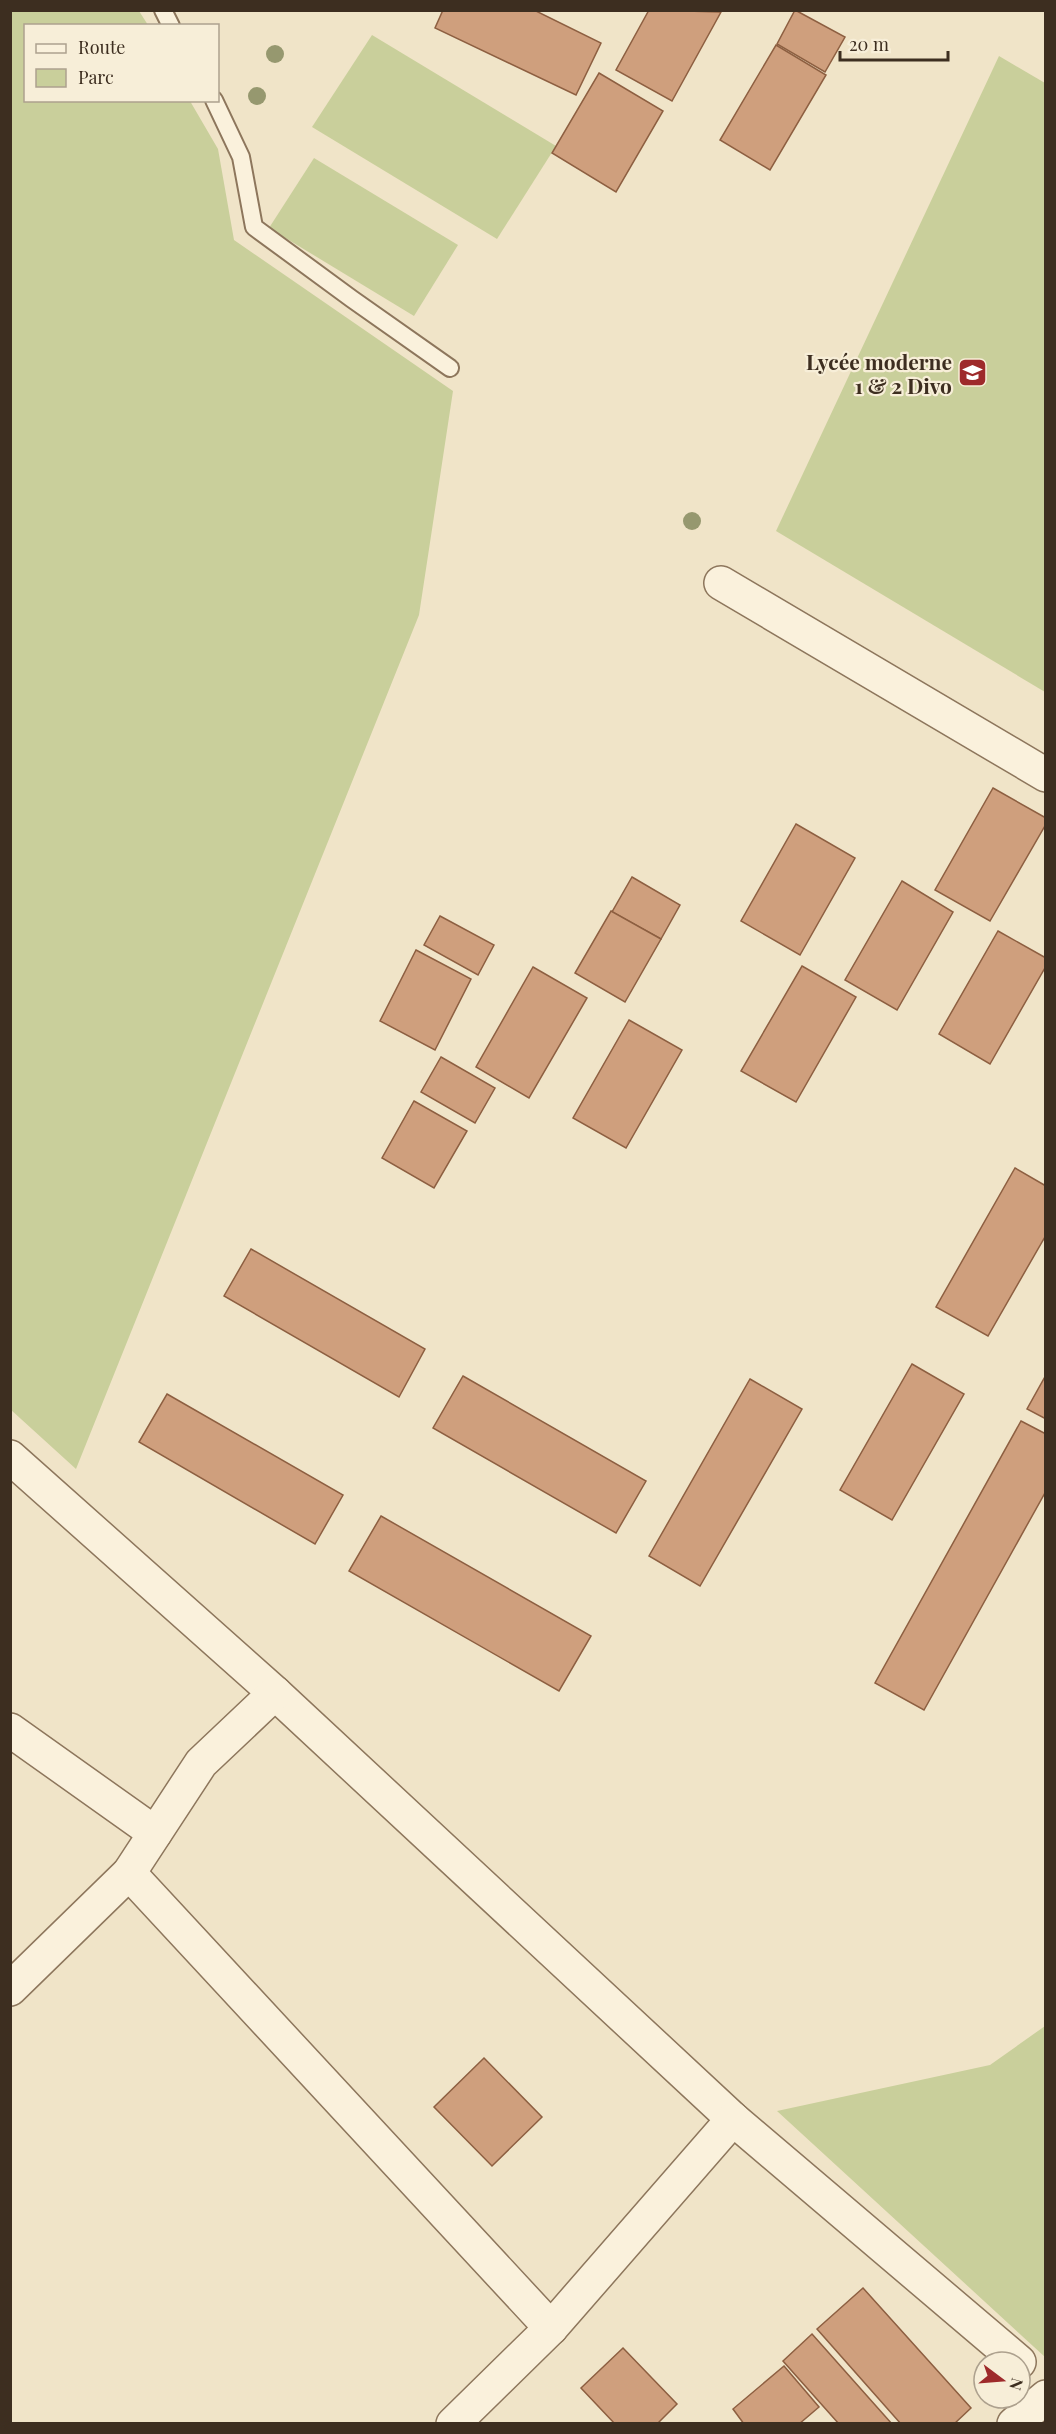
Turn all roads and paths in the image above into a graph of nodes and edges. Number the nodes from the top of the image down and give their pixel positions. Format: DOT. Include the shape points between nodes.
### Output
graph roads {
  1 [pos="163,10"];
  2 [pos="170,24"];
  3 [pos="215,102"];
  4 [pos="450,368"];
  5 [pos="721,582"];
  6 [pos="1046,775"];
  7 [pos="10,1457"];
  8 [pos="275,1694"];
  9 [pos="10,1730"];
  10 [pos="155,1833"];
  11 [pos="129,1873"];
  12 [pos="10,1989"];
  13 [pos="733,2119"];
  14 [pos="551,2328"];
  15 [pos="1005,2350"];
  16 [pos="1032,2373"];
  17 [pos="1046,2385"];
  18 [pos="1046,2397"];
  19 [pos="453,2424"];
  20 [pos="1014,2424"];
  1 -- 2 [label="lane"];
  3 -- 4 [label="lane" via="241,157 254,227"];
  5 -- 6 [label="street"];
  7 -- 8 [label="street"];
  8 -- 10 [label="street" via="201,1763"];
  8 -- 13 [label="street"];
  9 -- 10 [label="street"];
  10 -- 11 [label="street"];
  11 -- 12 [label="street"];
  11 -- 14 [label="street"];
  13 -- 14 [label="street"];
  13 -- 15 [label="street"];
  14 -- 19 [label="street"];
  16 -- 17 [label="street"];
  18 -- 20 [label="street"];
}
